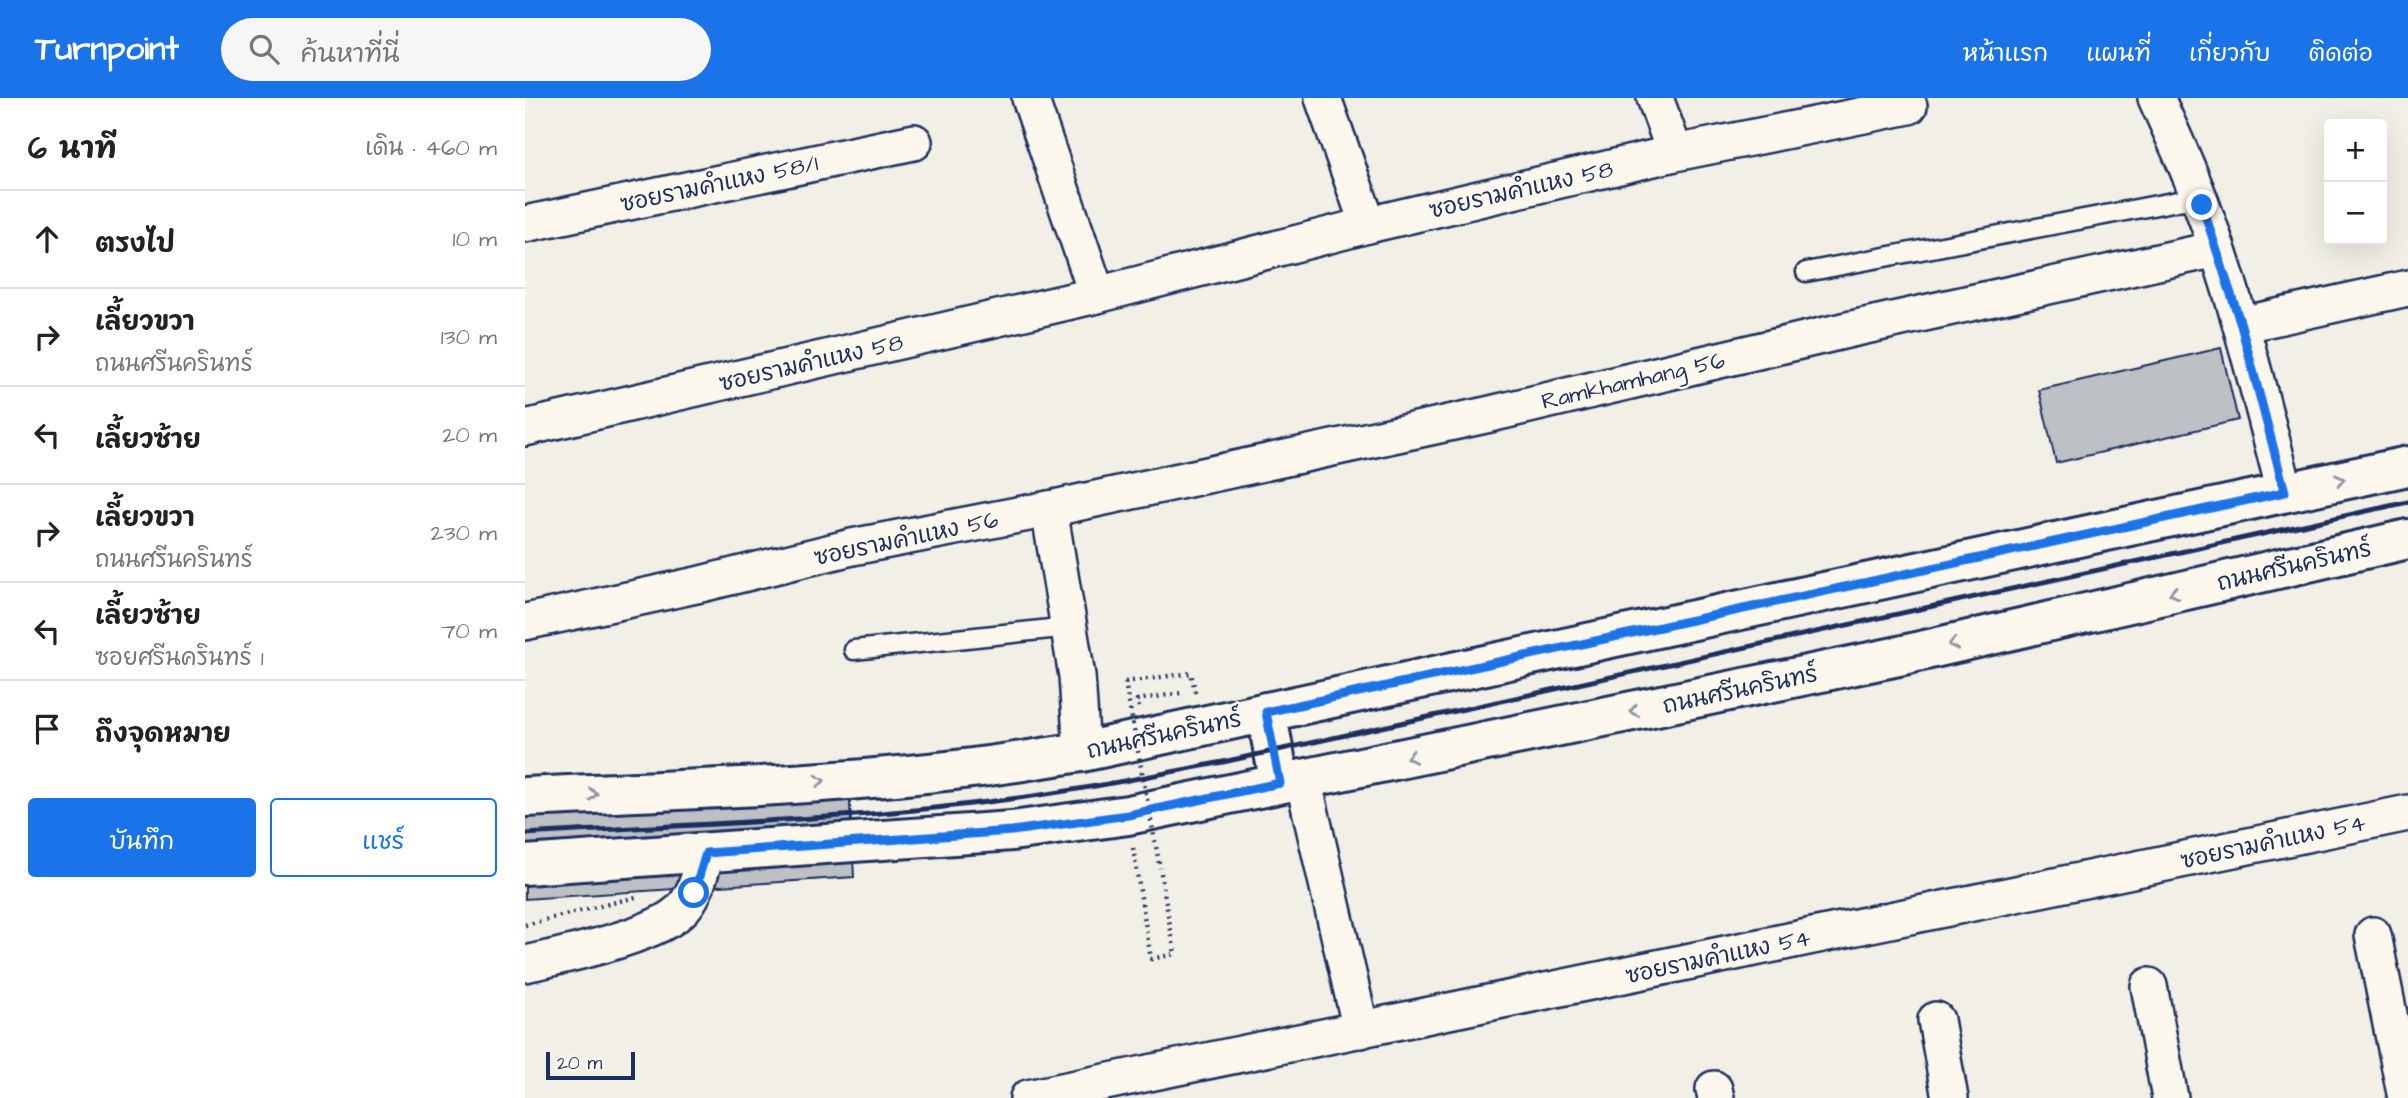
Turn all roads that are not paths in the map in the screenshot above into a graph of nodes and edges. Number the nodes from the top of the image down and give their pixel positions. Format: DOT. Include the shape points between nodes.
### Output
graph roads {
  1 [pos="1030,98"];
  2 [pos="1323,98"];
  3 [pos="1655,98"];
  4 [pos="2156,98"];
  5 [pos="1909,106"];
  6 [pos="914,142"];
  7 [pos="1675,153"];
  8 [pos="2199,197"];
  9 [pos="525,224"];
  10 [pos="1368,225"];
  11 [pos="2217,249"];
  12 [pos="1806,272"];
  13 [pos="2408,288"];
  14 [pos="1097,295"];
  15 [pos="2241,325"];
  16 [pos="525,428"];
  17 [pos="2408,466"];
  18 [pos="2285,492"];
  19 [pos="1049,509"];
  20 [pos="2408,539"];
  21 [pos="525,622"];
  22 [pos="1069,627"];
  23 [pos="854,650"];
  24 [pos="1266,712"];
  25 [pos="1083,752"];
  26 [pos="1292,781"];
  27 [pos="525,797"];
  28 [pos="2408,813"];
  29 [pos="706,853"];
  30 [pos="525,865"];
  31 [pos="2373,935"];
  32 [pos="525,964"];
  33 [pos="2149,986"];
  34 [pos="1936,1020"];
  35 [pos="1361,1030"];
  36 [pos="1028,1098"];
  37 [pos="1950,1098"];
  38 [pos="2170,1098"];
  39 [pos="2406,1098"];
  1 -- 14 [label="street"];
  2 -- 10 [label="street"];
  3 -- 7 [label="street"];
  4 -- 8 [label="street"];
  5 -- 7 [label="street, ซอยรามคำแหง 58"];
  6 -- 9 [label="street, ซอยรามคำแหง 58/1"];
  7 -- 10 [label="street, ซอยรามคำแหง 58"];
  8 -- 11 [label="street"];
  8 -- 12 [label="lane"];
  10 -- 14 [label="street, ซอยรามคำแหง 58"];
  11 -- 15 [label="street"];
  11 -- 19 [label="street, Ramkhamhang 56"];
  13 -- 15 [label="street"];
  14 -- 16 [label="street, ซอยรามคำแหง 58"];
  15 -- 18 [label="street"];
  18 -- 17 [label="main road, ถนนศรีนครินทร์, one-way"];
  18 -- 24 [label="main road, ถนนศรีนครินทร์"];
  19 -- 21 [label="street, ซอยรามคำแหง 56" via="852,547"];
  19 -- 22 [label="street"];
  20 -- 26 [label="main road, ถนนศรีนครินทร์, one-way" via="1899,656"];
  22 -- 23 [label="lane"];
  22 -- 25 [label="street"];
  24 -- 25 [label="main road, ถนนศรีนครินทร์"];
  24 -- 26 [label="main road"];
  27 -- 25 [label="main road, ถนนศรีนครินทร์, one-way" via="870,778"];
  26 -- 29 [label="main road, ถนนศรีนครินทร์" via="1128,815 1012,831"];
  26 -- 35 [label="street"];
  28 -- 35 [label="street, ซอยรามคำแหง 54"];
  29 -- 30 [label="main road, ถนนศรีนครินทร์"];
  29 -- 32 [label="street" via="694,893 679,912 617,940"];
  31 -- 39 [label="street"];
  33 -- 38 [label="street"];
  34 -- 37 [label="street"];
  35 -- 36 [label="street, ซอยรามคำแหง 54"];
}
